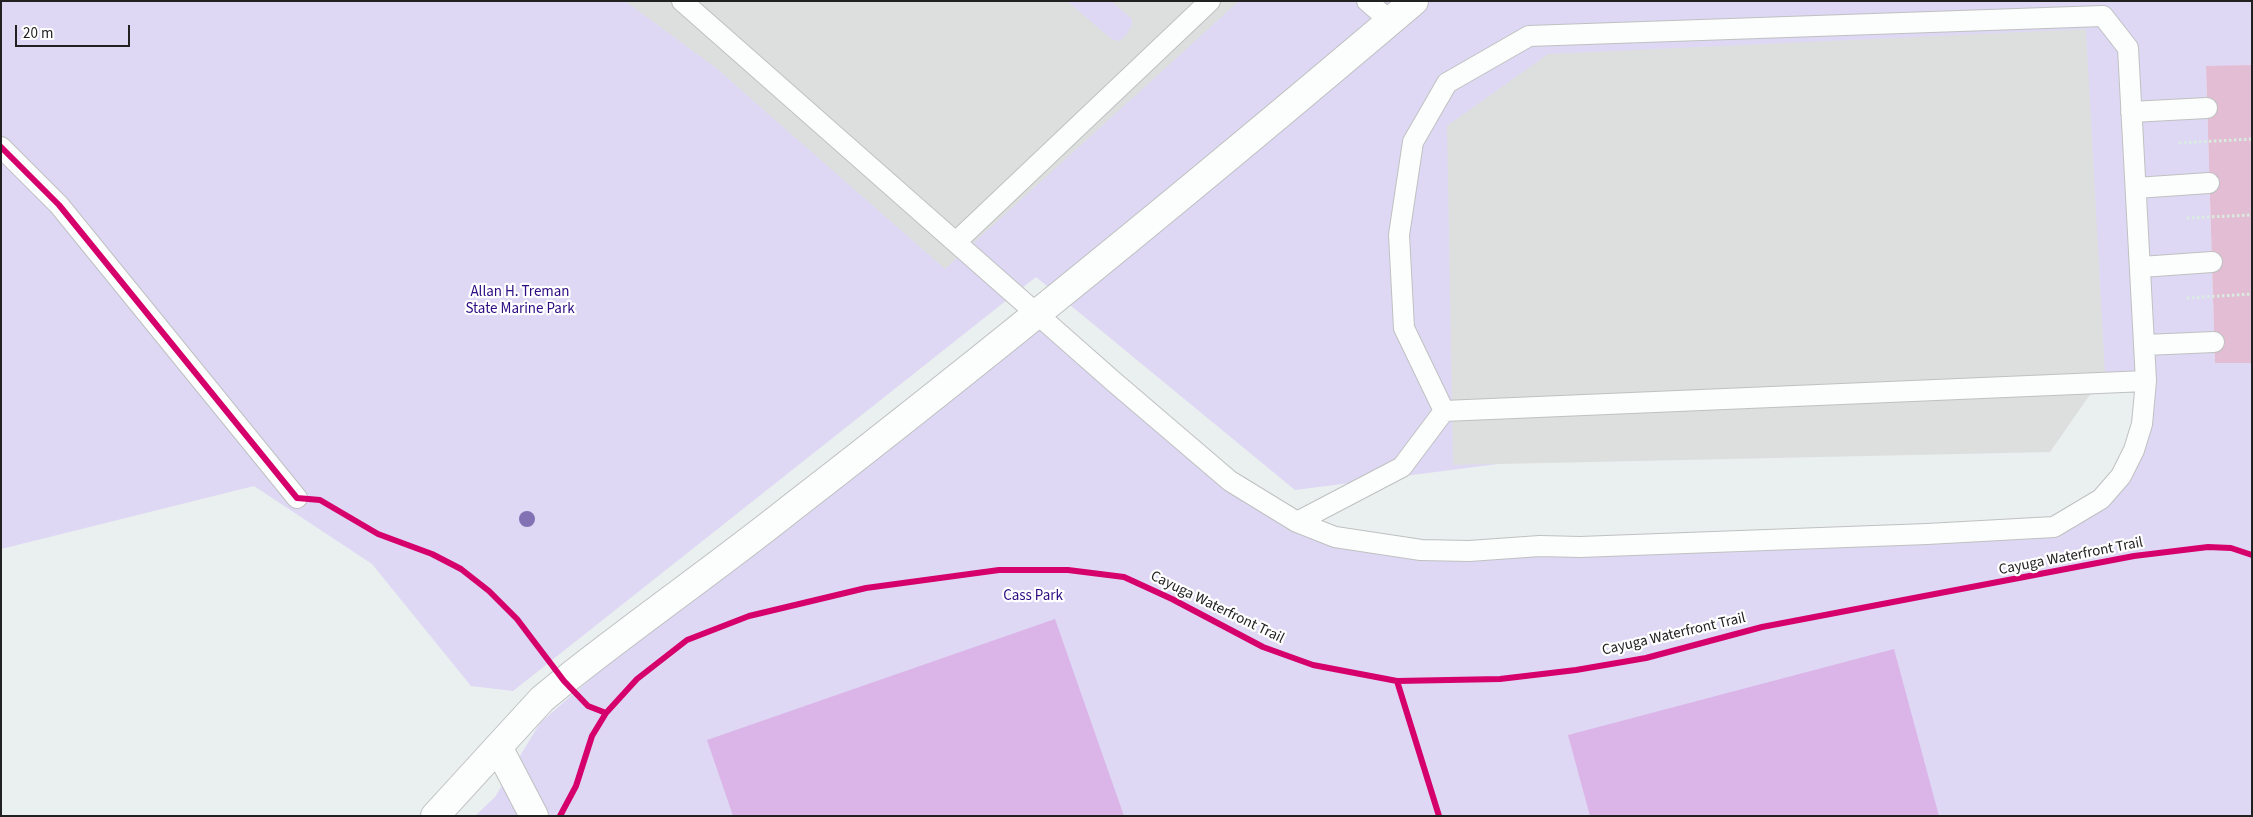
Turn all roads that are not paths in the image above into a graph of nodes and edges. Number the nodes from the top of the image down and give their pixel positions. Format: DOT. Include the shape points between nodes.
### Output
graph roads {
  1 [pos="682,1"];
  2 [pos="1210,1"];
  3 [pos="1367,1"];
  4 [pos="1414,1"];
  5 [pos="1390,21"];
  6 [pos="2207,108"];
  7 [pos="2131,112"];
  8 [pos="1,147"];
  9 [pos="2209,183"];
  10 [pos="2136,188"];
  11 [pos="957,242"];
  12 [pos="2212,262"];
  13 [pos="2141,267"];
  14 [pos="1039,313"];
  15 [pos="2214,342"];
  16 [pos="2145,345"];
  17 [pos="2146,381"];
  18 [pos="1444,411"];
  19 [pos="297,498"];
  20 [pos="1297,522"];
  21 [pos="498,747"];
  22 [pos="436,816"];
  23 [pos="534,816"];
  1 -- 11 [label="lane"];
  2 -- 11 [label="lane"];
  3 -- 5 [label="lane"];
  4 -- 5 [label="street"];
  5 -- 14 [label="street"];
  6 -- 7 [label="lane"];
  7 -- 10 [label="lane"];
  7 -- 18 [label="lane" via="2128,48 2103,16 1529,36 1448,83 1413,142 1399,235 1404,328"];
  8 -- 19 [label="lane" via="60,205"];
  9 -- 10 [label="lane"];
  10 -- 13 [label="lane"];
  11 -- 14 [label="lane"];
  12 -- 13 [label="lane"];
  13 -- 16 [label="lane"];
  14 -- 20 [label="lane" via="1230,480"];
  14 -- 21 [label="street" via="789,510 574,672 542,699"];
  15 -- 16 [label="lane"];
  16 -- 17 [label="lane"];
  17 -- 18 [label="lane"];
  17 -- 20 [label="lane" via="2142,424 2121,476 2101,499 2054,526 1927,534 1468,551 1421,550 1342,538"];
  18 -- 20 [label="lane" via="1402,467"];
  21 -- 22 [label="street"];
  21 -- 23 [label="street"];
}
